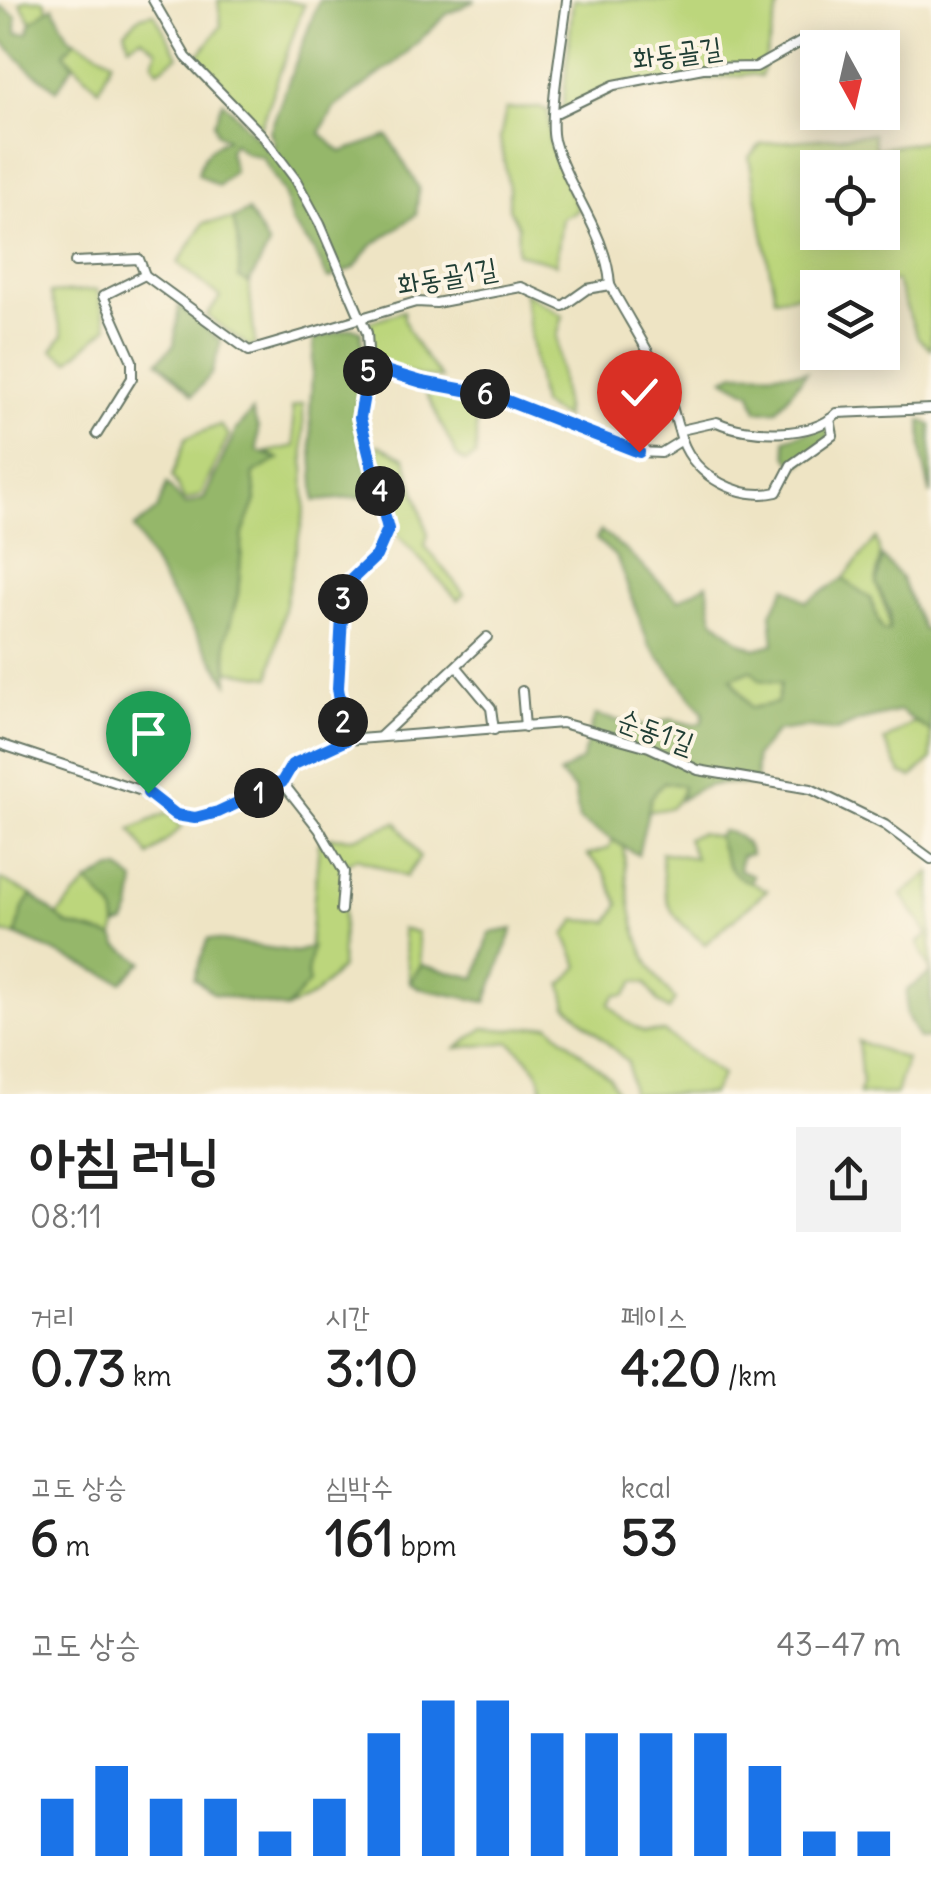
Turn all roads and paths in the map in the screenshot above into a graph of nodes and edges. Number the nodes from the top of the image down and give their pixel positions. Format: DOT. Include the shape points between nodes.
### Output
graph roads {
  1 [pos="153,0"];
  2 [pos="566,0"];
  3 [pos="800,42"];
  4 [pos="554,114"];
  5 [pos="75,262"];
  6 [pos="145,275"];
  7 [pos="610,285"];
  8 [pos="362,319"];
  9 [pos="369,366"];
  10 [pos="931,409"];
  11 [pos="830,420"];
  12 [pos="97,434"];
  13 [pos="682,435"];
  14 [pos="487,637"];
  15 [pos="458,667"];
  16 [pos="522,691"];
  17 [pos="525,727"];
  18 [pos="494,730"];
  19 [pos="379,738"];
  20 [pos="346,740"];
  21 [pos="0,744"];
  22 [pos="282,782"];
  23 [pos="931,858"];
  24 [pos="341,910"];
  1 -- 8 [label="street" via="186,56 296,180"];
  2 -- 4 [label="street"];
  3 -- 4 [label="street, 화동골길" via="756,67 703,68 614,84"];
  4 -- 7 [label="street" via="553,137 609,258"];
  5 -- 6 [label="street" via="139,259"];
  6 -- 8 [label="street" via="249,350"];
  6 -- 12 [label="street" via="103,296 132,361 132,378"];
  7 -- 8 [label="street, 화동골1길" via="587,289 563,306 520,287 394,306"];
  7 -- 13 [label="street" via="664,382"];
  8 -- 9 [label="street"];
  9 -- 13 [label="street" via="492,395 639,452 661,453"];
  9 -- 20 [label="street" via="360,418 388,529 343,598 338,688"];
  10 -- 11 [label="street" via="836,413"];
  11 -- 13 [label="street" via="776,433 716,422"];
  11 -- 13 [label="street" via="833,435 791,465 777,492 761,496 723,485 704,470"];
  14 -- 15 [label="street"];
  15 -- 18 [label="street" via="491,708"];
  15 -- 19 [label="street"];
  16 -- 17 [label="street"];
  17 -- 18 [label="street, 순동1길"];
  17 -- 23 [label="street, 순동1길" via="562,724 649,747 698,770 811,789 885,825"];
  18 -- 19 [label="street, 순동1길"];
  19 -- 20 [label="street, 순동1길"];
  20 -- 22 [label="street, 순동1길" via="292,765"];
  21 -- 22 [label="street, 순동1길" via="148,793 176,815 195,818"];
  22 -- 24 [label="street" via="344,872"];
}
